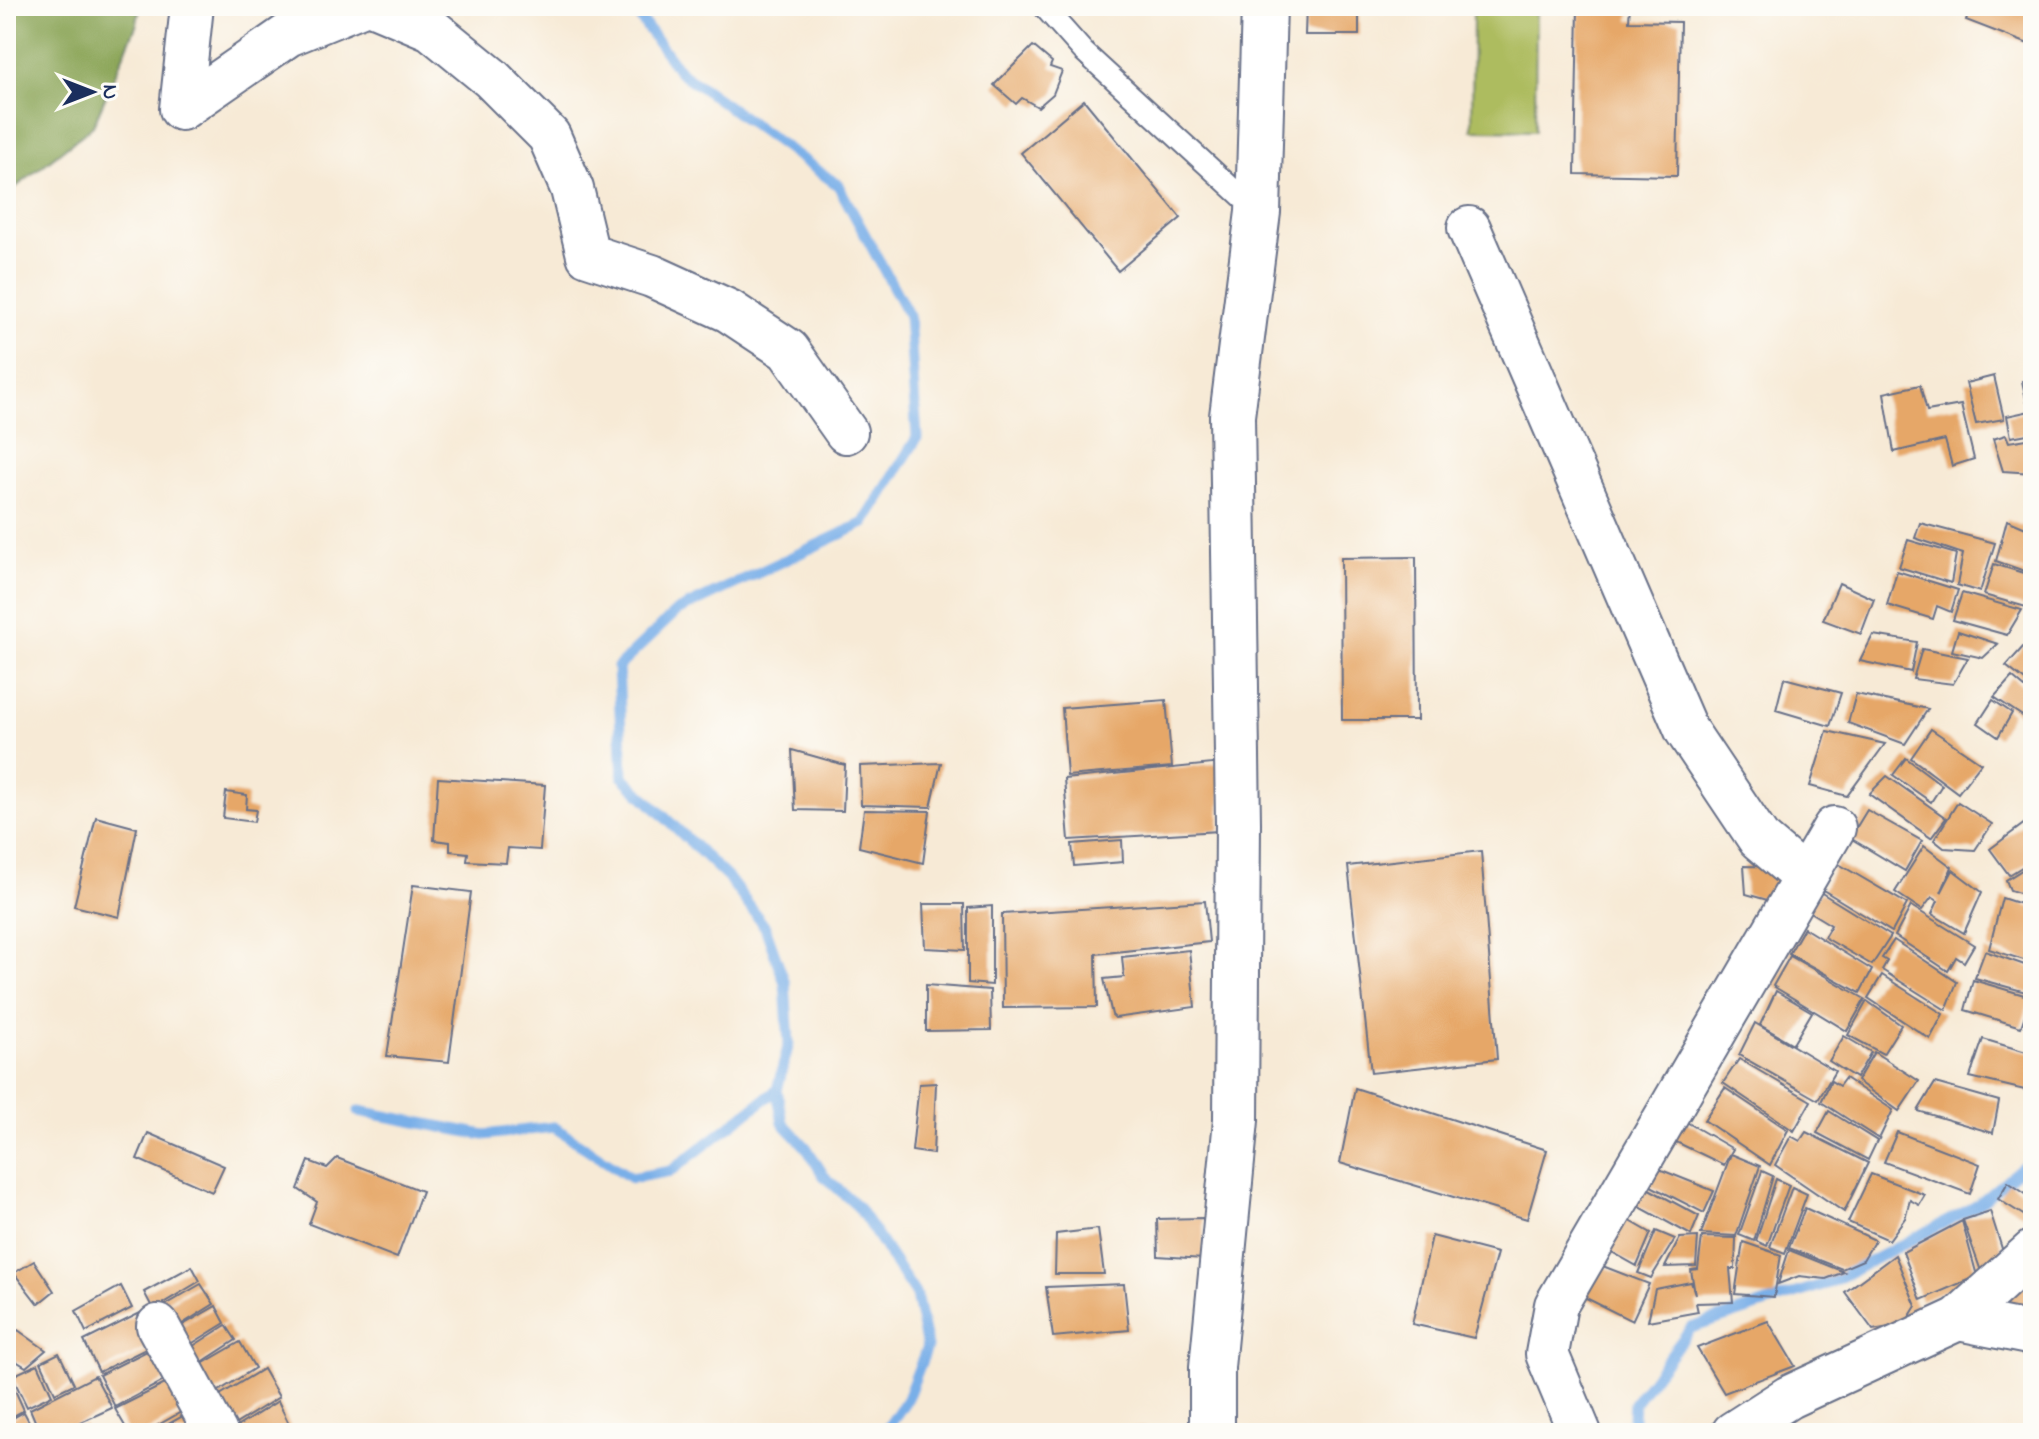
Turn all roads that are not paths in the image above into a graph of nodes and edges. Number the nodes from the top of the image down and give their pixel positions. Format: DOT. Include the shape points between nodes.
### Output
graph roads {
  1 [pos="192,6"];
  2 [pos="359,6"];
  3 [pos="376,6"];
  4 [pos="1043,6"];
  5 [pos="1264,6"];
  6 [pos="1258,212"];
  7 [pos="1469,228"];
  8 [pos="846,432"];
  9 [pos="1834,828"];
  10 [pos="1804,877"];
  11 [pos="2033,1251"];
  12 [pos="1958,1319"];
  13 [pos="158,1326"];
  14 [pos="2033,1334"];
  15 [pos="216,1433"];
  16 [pos="1212,1433"];
  17 [pos="1580,1433"];
  18 [pos="1733,1433"];
  1 -- 2 [label="street" via="181,109 288,35"];
  3 -- 8 [label="street" via="431,29 491,78 549,136 572,189 588,255 652,276 729,311 788,350"];
  4 -- 6 [label="lane" via="1083,51"];
  5 -- 6 [label="street"];
  6 -- 16 [label="street" via="1232,416 1236,1120 1212,1367"];
  7 -- 10 [label="street" via="1686,730 1759,839"];
  9 -- 10 [label="street"];
  10 -- 17 [label="street" via="1556,1305 1547,1354"];
  11 -- 12 [label="street"];
  12 -- 14 [label="street"];
  12 -- 18 [label="street" via="1789,1397"];
  13 -- 15 [label="street"];
}
